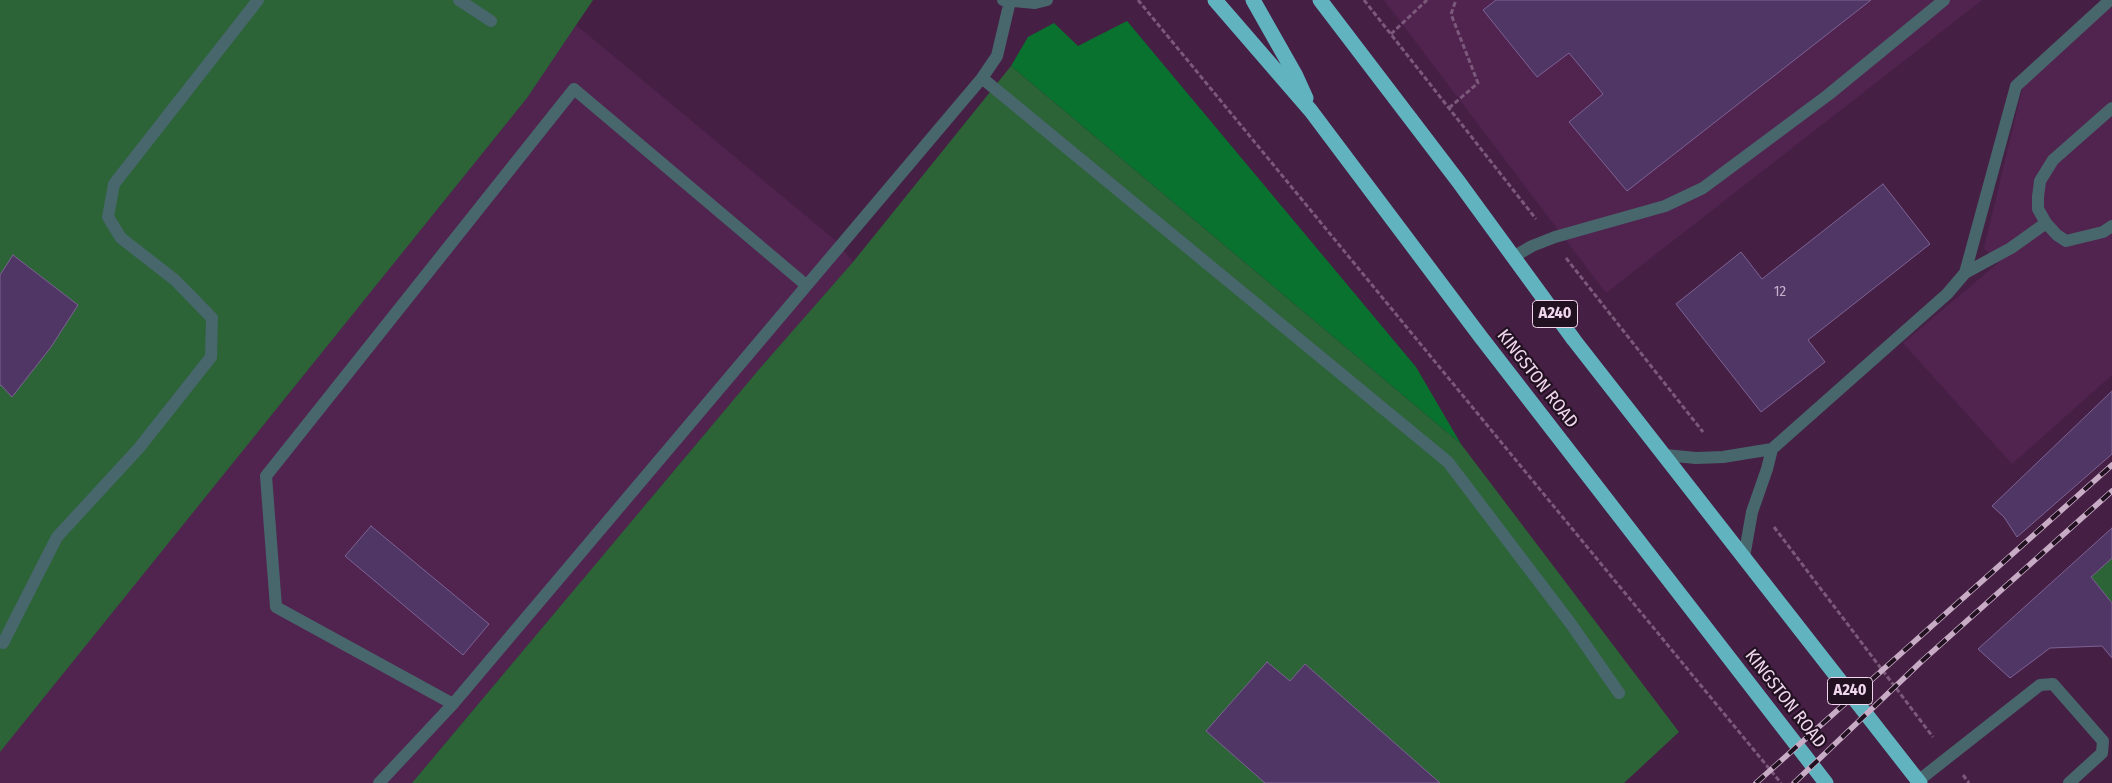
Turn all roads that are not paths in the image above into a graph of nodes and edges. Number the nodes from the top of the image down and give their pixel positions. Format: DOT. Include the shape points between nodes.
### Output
graph roads {
  1 [pos="258,0"];
  2 [pos="459,0"];
  3 [pos="1215,0"];
  4 [pos="1253,0"];
  5 [pos="1320,0"];
  6 [pos="1944,0"];
  7 [pos="2110,0"];
  8 [pos="1006,1"];
  9 [pos="1040,1"];
  10 [pos="491,21"];
  11 [pos="982,78"];
  12 [pos="2112,108"];
  13 [pos="1312,111"];
  14 [pos="2046,223"];
  15 [pos="2112,226"];
  16 [pos="1513,256"];
  17 [pos="1965,273"];
  18 [pos="806,285"];
  19 [pos="1772,449"];
  20 [pos="1665,455"];
  21 [pos="1744,557"];
  22 [pos="3,643"];
  23 [pos="1619,693"];
  24 [pos="453,704"];
  25 [pos="1919,782"];
  26 [pos="379,783"];
  27 [pos="1826,783"];
  28 [pos="2069,783"];
  1 -- 22 [label="street" via="114,184 108,217 121,238 175,280 212,318 212,357 139,448 56,537"];
  2 -- 10 [label="street"];
  3 -- 13 [label="highway, KINGSTON ROAD"];
  4 -- 13 [label="highway"];
  5 -- 16 [label="highway, A240"];
  6 -- 16 [label="street" via="1828,96 1703,188 1665,206 1552,239"];
  7 -- 17 [label="street" via="2016,86"];
  8 -- 9 [label="street"];
  8 -- 11 [label="street" via="997,56"];
  11 -- 18 [label="street"];
  11 -- 23 [label="street" via="1448,462"];
  12 -- 14 [label="street" via="2052,160 2040,180 2038,209"];
  13 -- 27 [label="highway, KINGSTON ROAD" via="1480,336"];
  14 -- 15 [label="street" via="2066,241 2102,232"];
  14 -- 17 [label="street" via="2011,248"];
  16 -- 20 [label="highway, A240" via="1574,340"];
  17 -- 19 [label="street" via="1947,294"];
  18 -- 24 [label="street"];
  18 -- 24 [label="street" via="574,88 266,476 276,607"];
  19 -- 20 [label="street" via="1723,457"];
  19 -- 21 [label="street" via="1752,512"];
  20 -- 21 [label="highway, A240"];
  21 -- 25 [label="highway, A240"];
  24 -- 26 [label="street"];
  25 -- 28 [label="street" via="2040,685 2053,684 2103,741 2102,753"];
}
